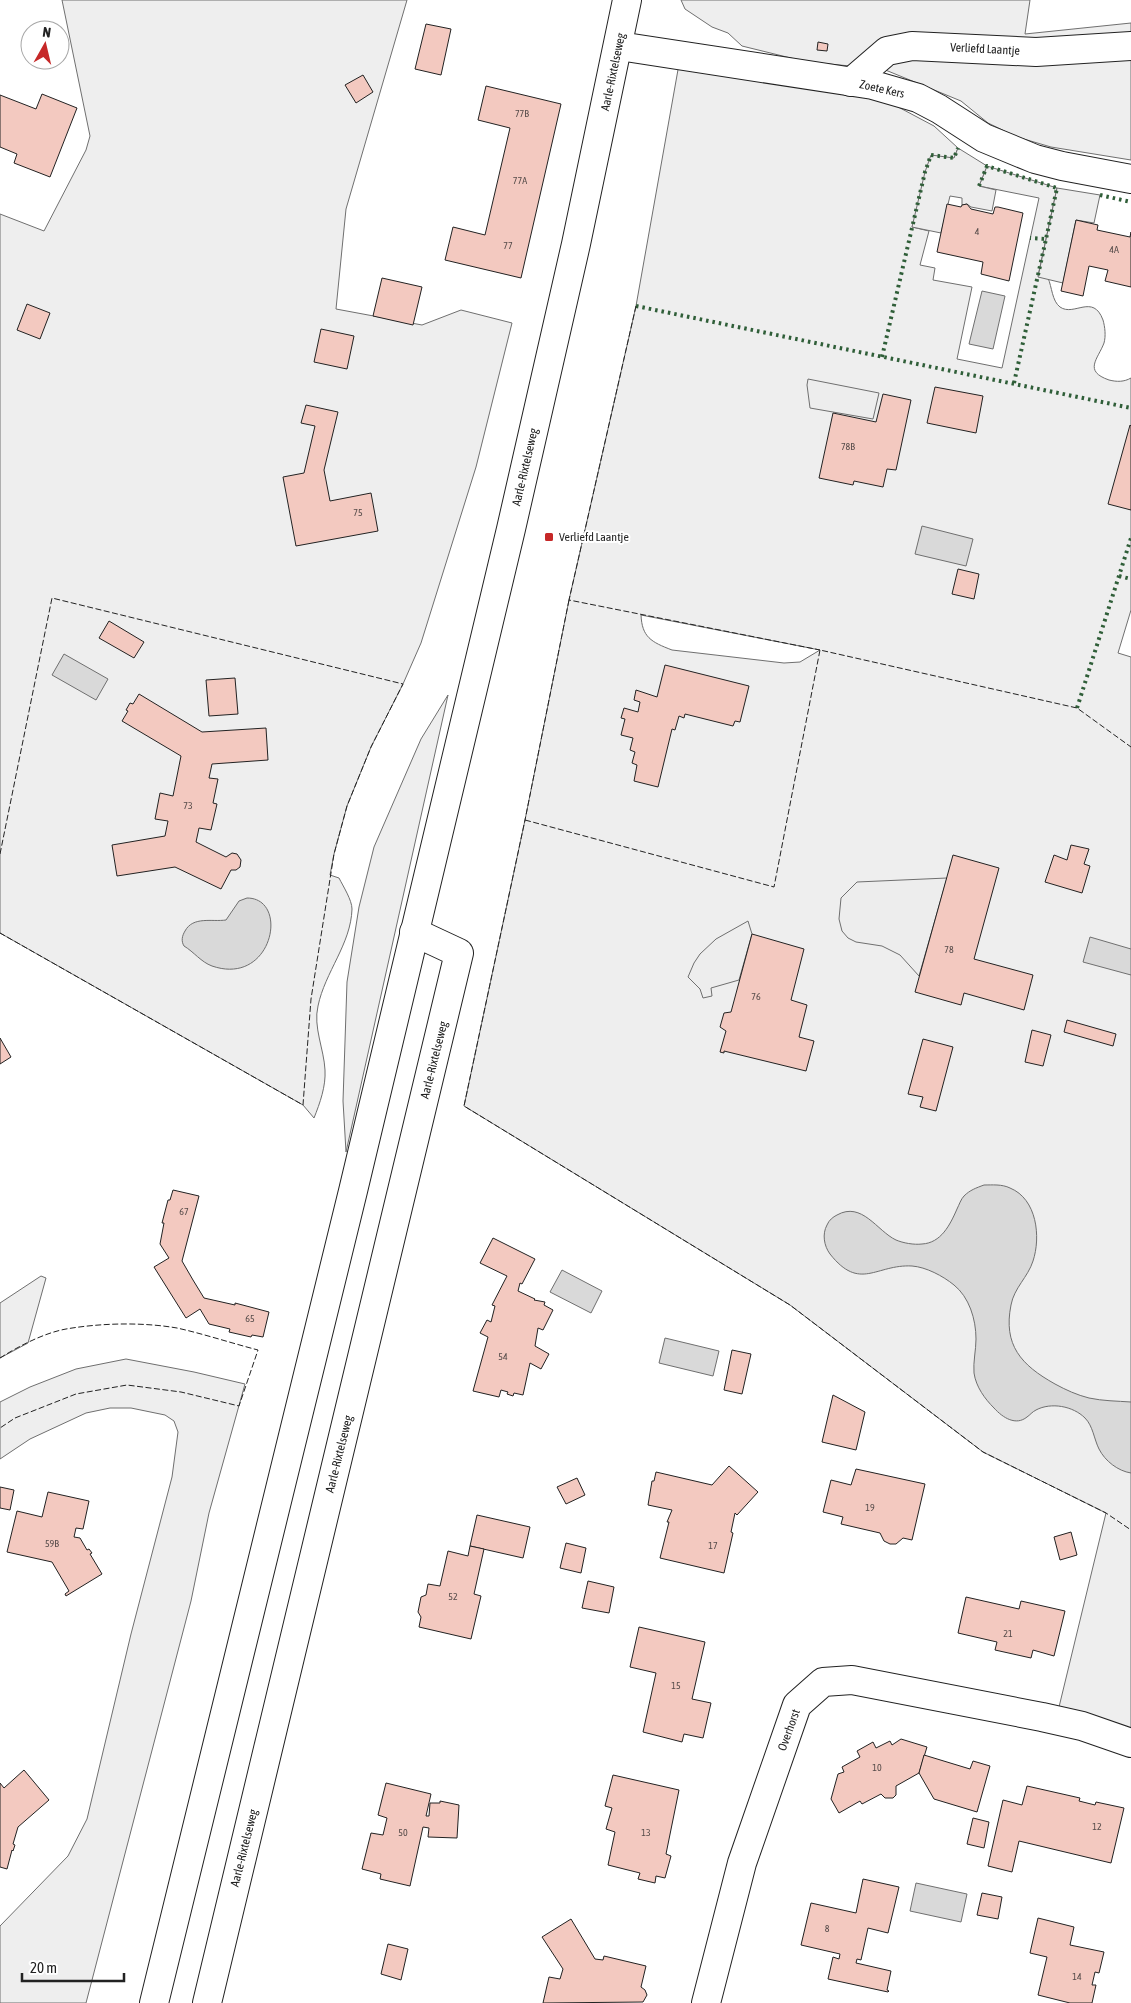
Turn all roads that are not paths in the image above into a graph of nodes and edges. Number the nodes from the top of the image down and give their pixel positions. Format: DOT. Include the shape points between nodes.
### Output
graph roads {
  1 [pos="627,0"];
  2 [pos="619,46"];
  3 [pos="1131,46"];
  4 [pos="851,82"];
  5 [pos="1131,179"];
  6 [pos="414,932"];
  7 [pos="1131,1743"];
  8 [pos="154,2003"];
  9 [pos="207,2003"];
  10 [pos="706,2003"];
  1 -- 2 [label="street, Aarle-Rixtelseweg"];
  2 -- 4 [label="street, Zoete Kers"];
  2 -- 6 [label="street, Aarle-Rixtelseweg" via="513,519"];
  3 -- 4 [label="street, Verliefd Laantje" via="1036,52 912,46 887,51"];
  4 -- 5 [label="street, Zoete Kers" via="918,98 984,138 1035,159"];
  6 -- 8 [label="street, Aarle-Rixtelseweg"];
  6 -- 9 [label="street, Aarle-Rixtelseweg" via="459,953"];
  7 -- 10 [label="street, Overhorst" via="1082,1726 1023,1713 852,1680 823,1682 797,1705 742,1863"];
}
